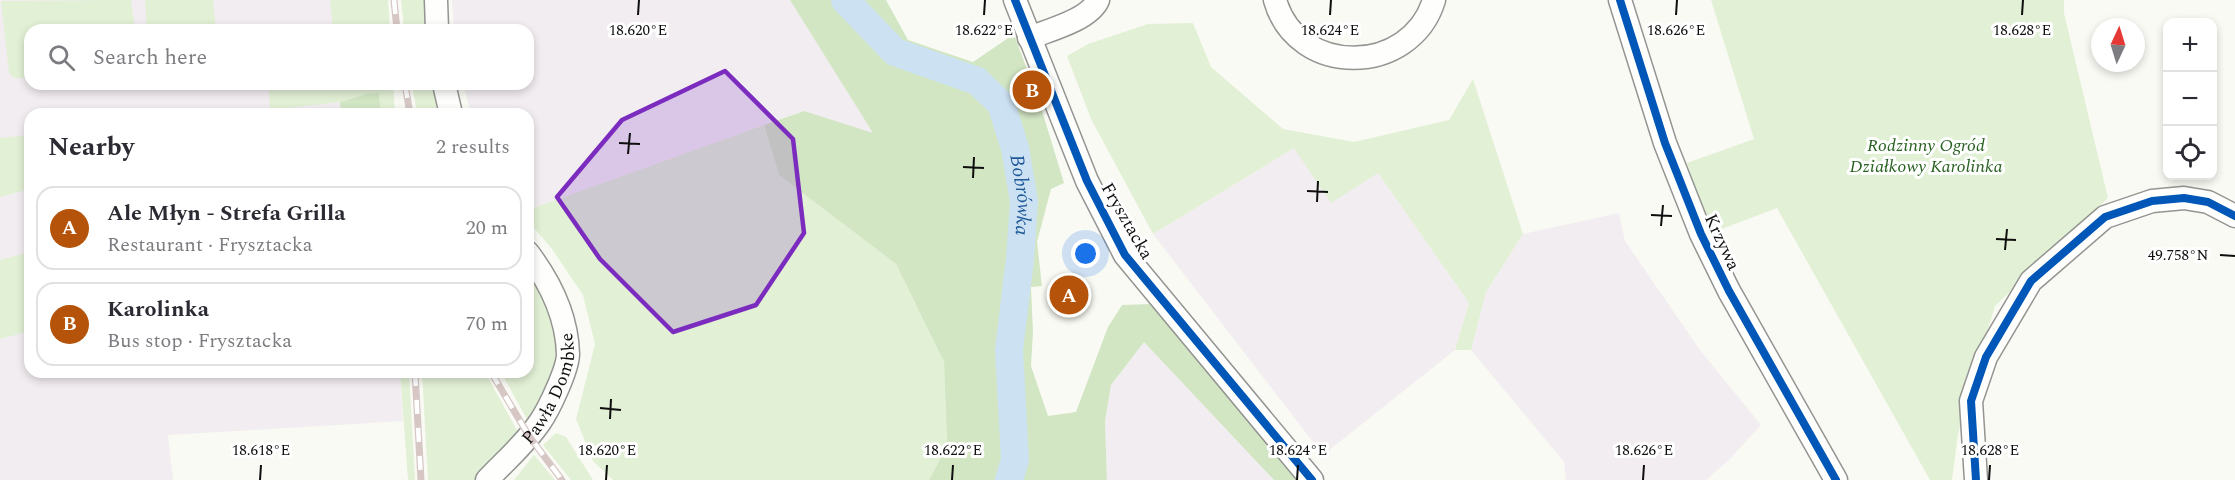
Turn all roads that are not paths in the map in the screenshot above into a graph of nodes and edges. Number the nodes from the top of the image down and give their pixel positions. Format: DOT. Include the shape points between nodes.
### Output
graph roads {
  1 [pos="436,0"];
  2 [pos="1015,0"];
  3 [pos="1098,0"];
  4 [pos="1275,0"];
  5 [pos="1434,0"];
  6 [pos="1620,0"];
  7 [pos="437,24"];
  8 [pos="1029,38"];
  9 [pos="445,90"];
  10 [pos="450,108"];
  11 [pos="2235,216"];
  12 [pos="534,261"];
  13 [pos="487,480"];
  14 [pos="1312,480"];
  15 [pos="1836,480"];
  16 [pos="1976,480"];
  1 -- 7 [label="street"];
  2 -- 8 [label="street, Frysztacka"];
  3 -- 8 [label="street" via="1087,13"];
  4 -- 5 [label="street" via="1288,25 1304,42 1327,55 1353,59 1389,51 1410,38"];
  6 -- 15 [label="street, Krzywa" via="1665,143 1701,234"];
  8 -- 14 [label="street, Frysztacka" via="1087,181 1125,255"];
  9 -- 10 [label="street"];
  11 -- 16 [label="street" via="2208,202 2184,198 2152,201 2105,217 2031,281 1986,357 1971,401"];
  12 -- 13 [label="street, Pawła Dombke" via="560,306 568,356 553,400 540,423"];
}
